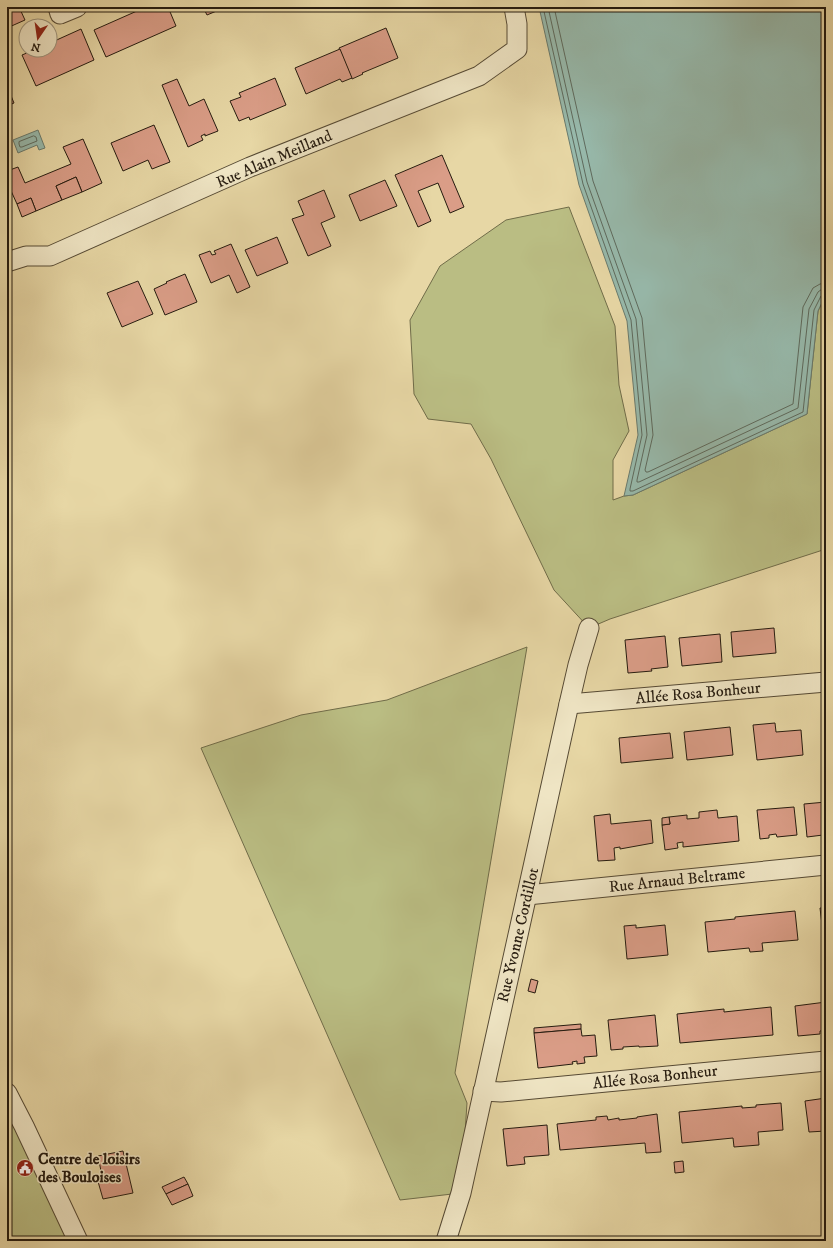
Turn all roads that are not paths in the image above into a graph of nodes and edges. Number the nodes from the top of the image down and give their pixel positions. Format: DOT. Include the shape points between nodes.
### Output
graph roads {
  1 [pos="58,7"];
  2 [pos="77,7"];
  3 [pos="514,7"];
  4 [pos="7,262"];
  5 [pos="589,628"];
  6 [pos="826,682"];
  7 [pos="569,704"];
  8 [pos="826,865"];
  9 [pos="527,895"];
  10 [pos="826,1061"];
  11 [pos="483,1091"];
  12 [pos="7,1093"];
  13 [pos="78,1241"];
  14 [pos="446,1241"];
  1 -- 2 [label="street" via="60,14"];
  3 -- 4 [label="street, Rue Alain Meilland" via="517,49 479,76 250,167 50,256 26,256"];
  5 -- 7 [label="street, Rue Yvonne Cordillot"];
  6 -- 7 [label="street, Allée Rosa Bonheur"];
  7 -- 9 [label="street, Rue Yvonne Cordillot"];
  8 -- 9 [label="street, Rue Arnaud Beltrame"];
  9 -- 11 [label="street, Rue Yvonne Cordillot"];
  10 -- 11 [label="street, Allée Rosa Bonheur" via="501,1092"];
  11 -- 14 [label="street, Rue Yvonne Cordillot" via="460,1193"];
  12 -- 13 [label="street"];
}
